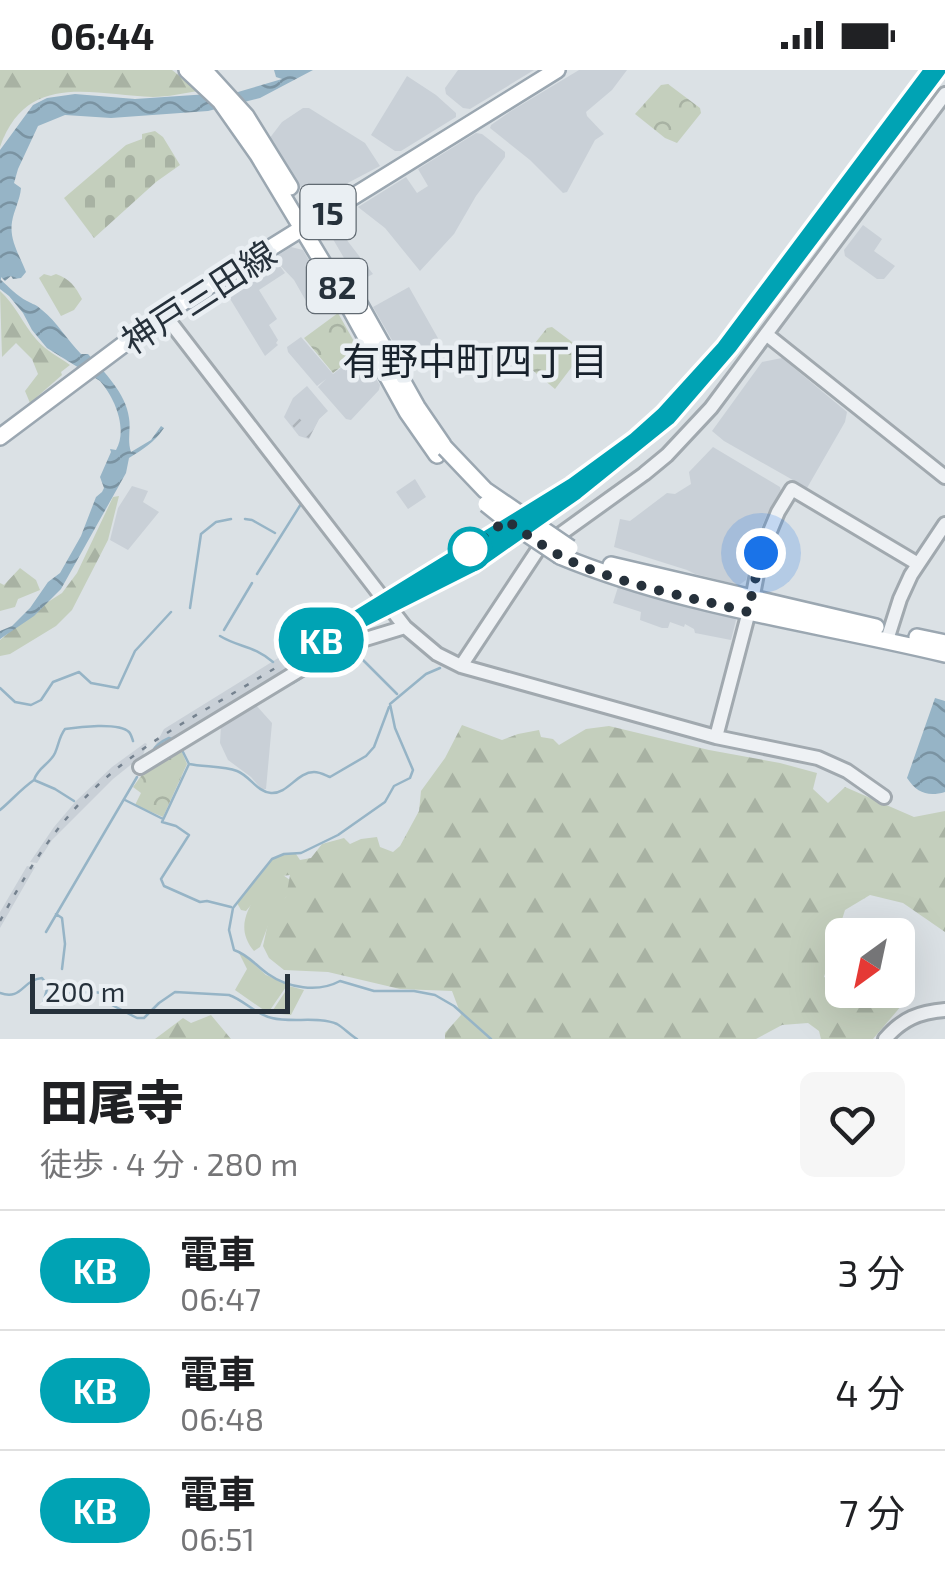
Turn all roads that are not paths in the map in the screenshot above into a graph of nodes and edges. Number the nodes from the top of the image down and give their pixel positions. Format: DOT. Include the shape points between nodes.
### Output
graph roads {
  1 [pos="557,70"];
  2 [pos="200,74"];
  3 [pos="945,94"];
  4 [pos="307,225"];
  5 [pos="164,314"];
  6 [pos="766,334"];
  7 [pos="0,437"];
  8 [pos="945,477"];
  9 [pos="945,524"];
  10 [pos="918,564"];
  11 [pos="750,606"];
  12 [pos="405,627"];
  13 [pos="889,635"];
  14 [pos="945,643"];
  15 [pos="945,654"];
  16 [pos="462,666"];
  17 [pos="716,737"];
  18 [pos="140,767"];
  19 [pos="884,796"];
  20 [pos="945,1010"];
  21 [pos="884,1039"];
  1 -- 4 [label="main road, 神戸三田線 / 15"];
  2 -- 4 [label="main road, 82" via="240,118"];
  3 -- 6 [label="street"];
  4 -- 5 [label="main road, 神戸三田線 / 15"];
  4 -- 11 [label="main road, 82, bridge" via="407,412 480,499 506,520 616,577"];
  5 -- 7 [label="main road, 神戸三田線 / 15"];
  5 -- 12 [label="street"];
  6 -- 8 [label="street"];
  6 -- 16 [label="street" via="667,455 536,551"];
  9 -- 10 [label="street"];
  10 -- 11 [label="street" via="792,489 761,553"];
  10 -- 13 [label="street"];
  11 -- 13 [label="main road, 82"];
  11 -- 17 [label="street"];
  12 -- 16 [label="street"];
  12 -- 18 [label="street" via="321,657"];
  13 -- 14 [label="main road, 82"];
  13 -- 15 [label="main road, 82"];
  16 -- 17 [label="street"];
  17 -- 19 [label="street" via="818,758"];
  20 -- 21 [label="street" via="915,1014"];
}
